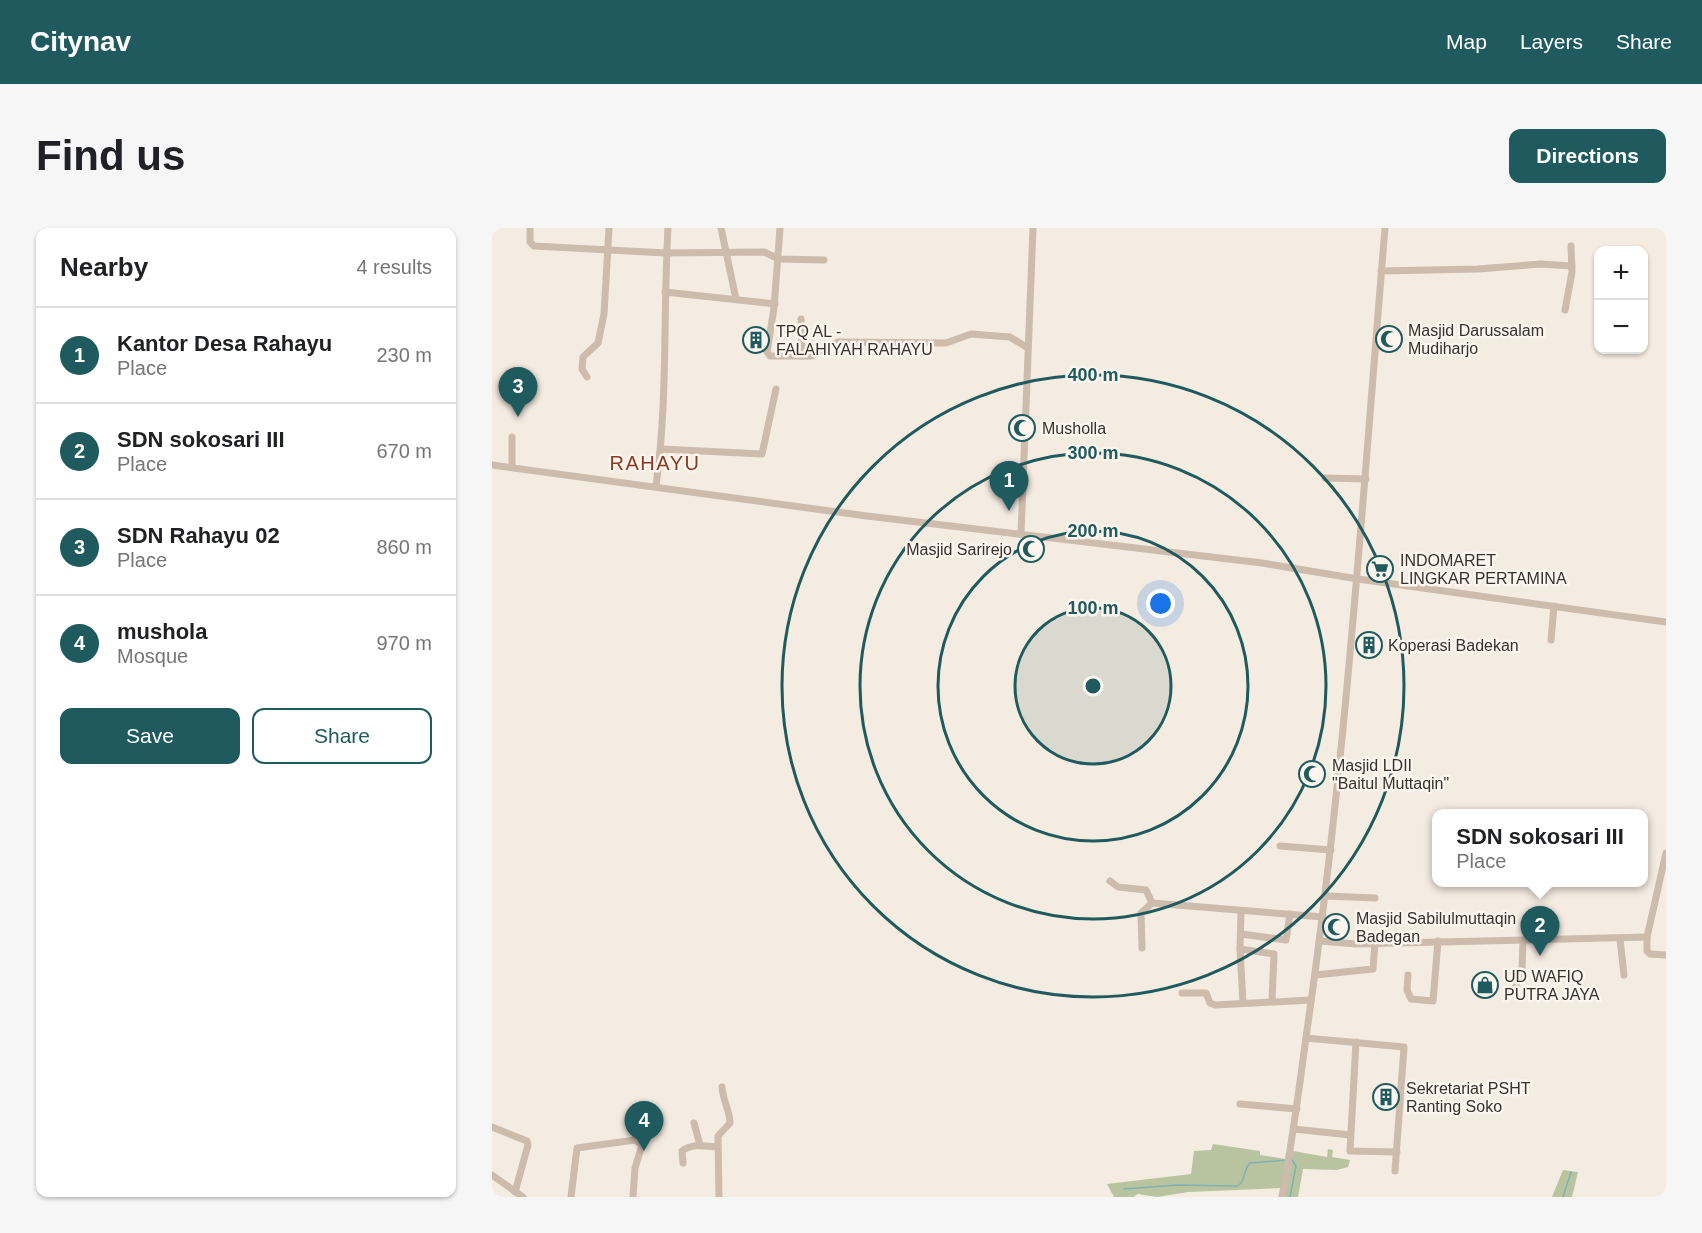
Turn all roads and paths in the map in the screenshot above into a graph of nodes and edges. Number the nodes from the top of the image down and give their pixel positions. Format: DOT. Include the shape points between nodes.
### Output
graph roads {
  1 [pos="530,228"];
  2 [pos="609,228"];
  3 [pos="668,228"];
  4 [pos="721,228"];
  5 [pos="780,228"];
  6 [pos="1033,228"];
  7 [pos="1385,228"];
  8 [pos="1571,246"];
  9 [pos="608,251"];
  10 [pos="727,252"];
  11 [pos="666,253"];
  12 [pos="779,259"];
  13 [pos="824,260"];
  14 [pos="1572,266"];
  15 [pos="1381,271"];
  16 [pos="665,292"];
  17 [pos="736,299"];
  18 [pos="775,304"];
  19 [pos="1565,310"];
  20 [pos="801,319"];
  21 [pos="1028,348"];
  22 [pos="802,356"];
  23 [pos="587,377"];
  24 [pos="776,390"];
  25 [pos="512,437"];
  26 [pos="661,449"];
  27 [pos="492,465"];
  28 [pos="512,467"];
  29 [pos="1325,478"];
  30 [pos="1366,479"];
  31 [pos="656,486"];
  32 [pos="1021,534"];
  33 [pos="1358,579"];
  34 [pos="1554,606"];
  35 [pos="1666,622"];
  36 [pos="1551,640"];
  37 [pos="1280,846"];
  38 [pos="1331,850"];
  39 [pos="1666,853"];
  40 [pos="1663,880"];
  41 [pos="1110,881"];
  42 [pos="1326,896"];
  43 [pos="1375,898"];
  44 [pos="1152,903"];
  45 [pos="1241,911"];
  46 [pos="1290,914"];
  47 [pos="1323,916"];
  48 [pos="1240,934"];
  49 [pos="1647,937"];
  50 [pos="1620,939"];
  51 [pos="1277,940"];
  52 [pos="1523,940"];
  53 [pos="1320,941"];
  54 [pos="1438,941"];
  55 [pos="1375,943"];
  56 [pos="1142,948"];
  57 [pos="1240,949"];
  58 [pos="1274,954"];
  59 [pos="1666,955"];
  60 [pos="1315,975"];
  61 [pos="1408,975"];
  62 [pos="1624,975"];
  63 [pos="1182,993"];
  64 [pos="1513,994"];
  65 [pos="1311,1000"];
  66 [pos="1272,1001"];
  67 [pos="1243,1003"];
  68 [pos="1306,1038"];
  69 [pos="1356,1042"];
  70 [pos="722,1087"];
  71 [pos="1240,1104"];
  72 [pos="1297,1109"];
  73 [pos="694,1123"];
  74 [pos="492,1127"];
  75 [pos="1294,1130"];
  76 [pos="1350,1135"];
  77 [pos="700,1145"];
  78 [pos="717,1147"];
  79 [pos="1396,1152"];
  80 [pos="683,1163"];
  81 [pos="1395,1171"];
  82 [pos="492,1175"];
  83 [pos="515,1192"];
  84 [pos="523,1197"];
  85 [pos="571,1197"];
  86 [pos="633,1197"];
  87 [pos="719,1197"];
  88 [pos="1282,1197"];
  1 -- 9 [label="street" via="530,242 534,246"];
  2 -- 9 [label="street"];
  3 -- 11 [label="street"];
  4 -- 10 [label="street"];
  5 -- 12 [label="street"];
  6 -- 21 [label="street"];
  7 -- 15 [label="street"];
  8 -- 14 [label="street"];
  9 -- 11 [label="street"];
  9 -- 23 [label="street" via="598,342 581,361"];
  10 -- 11 [label="street"];
  10 -- 12 [label="street" via="764,252"];
  10 -- 17 [label="street"];
  11 -- 16 [label="street"];
  12 -- 13 [label="street"];
  12 -- 18 [label="street"];
  14 -- 15 [label="street"];
  14 -- 19 [label="street"];
  15 -- 30 [label="street"];
  16 -- 17 [label="street"];
  16 -- 26 [label="street"];
  17 -- 18 [label="street"];
  18 -- 22 [label="street" via="767,353"];
  20 -- 22 [label="street"];
  21 -- 22 [label="street" via="1010,337 971,334 946,343 838,342 820,354"];
  21 -- 32 [label="street"];
  24 -- 26 [label="street" via="762,454"];
  25 -- 28 [label="street"];
  26 -- 31 [label="street"];
  27 -- 28 [label="street"];
  28 -- 31 [label="street"];
  29 -- 30 [label="street"];
  30 -- 33 [label="street"];
  31 -- 32 [label="street"];
  32 -- 33 [label="street" via="1262,563"];
  33 -- 34 [label="street"];
  33 -- 38 [label="street"];
  34 -- 35 [label="street"];
  34 -- 36 [label="street"];
  37 -- 38 [label="street"];
  38 -- 42 [label="street"];
  39 -- 40 [label="street"];
  40 -- 49 [label="street"];
  41 -- 44 [label="street" via="1119,887 1146,890"];
  42 -- 43 [label="street"];
  42 -- 47 [label="street"];
  44 -- 45 [label="street"];
  44 -- 56 [label="street" via="1141,913"];
  45 -- 46 [label="street"];
  45 -- 48 [label="street"];
  46 -- 47 [label="street"];
  46 -- 51 [label="street" via="1288,937"];
  47 -- 53 [label="street"];
  48 -- 51 [label="street"];
  48 -- 57 [label="street"];
  49 -- 50 [label="street"];
  49 -- 59 [label="street" via="1648,953"];
  50 -- 52 [label="street"];
  50 -- 62 [label="street"];
  51 -- 58 [label="street"];
  52 -- 54 [label="street"];
  52 -- 64 [label="street" via="1522,970"];
  53 -- 55 [label="street"];
  53 -- 60 [label="street"];
  54 -- 55 [label="street"];
  54 -- 61 [label="street" via="1433,1001 1411,999"];
  55 -- 60 [label="street" via="1373,969"];
  57 -- 58 [label="street"];
  57 -- 67 [label="street"];
  58 -- 66 [label="street"];
  60 -- 65 [label="street"];
  63 -- 67 [label="street" via="1206,993 1210,1004 1215,1005"];
  65 -- 66 [label="street"];
  65 -- 68 [label="street"];
  66 -- 67 [label="street"];
  68 -- 69 [label="street"];
  68 -- 72 [label="street"];
  69 -- 76 [label="street"];
  69 -- 79 [label="street" via="1404,1047"];
  70 -- 78 [label="street" via="730,1123 719,1132"];
  71 -- 72 [label="street"];
  72 -- 75 [label="street"];
  73 -- 77 [label="street"];
  74 -- 83 [label="street" via="527,1141"];
  75 -- 76 [label="street"];
  75 -- 88 [label="street"];
  76 -- 79 [label="street" via="1351,1152"];
  77 -- 78 [label="street"];
  77 -- 80 [label="street" via="682,1150"];
  78 -- 87 [label="street"];
  79 -- 81 [label="street"];
  82 -- 83 [label="street"];
  83 -- 84 [label="street"];
  85 -- 86 [label="street" via="577,1148 636,1140 642,1145"];
}
